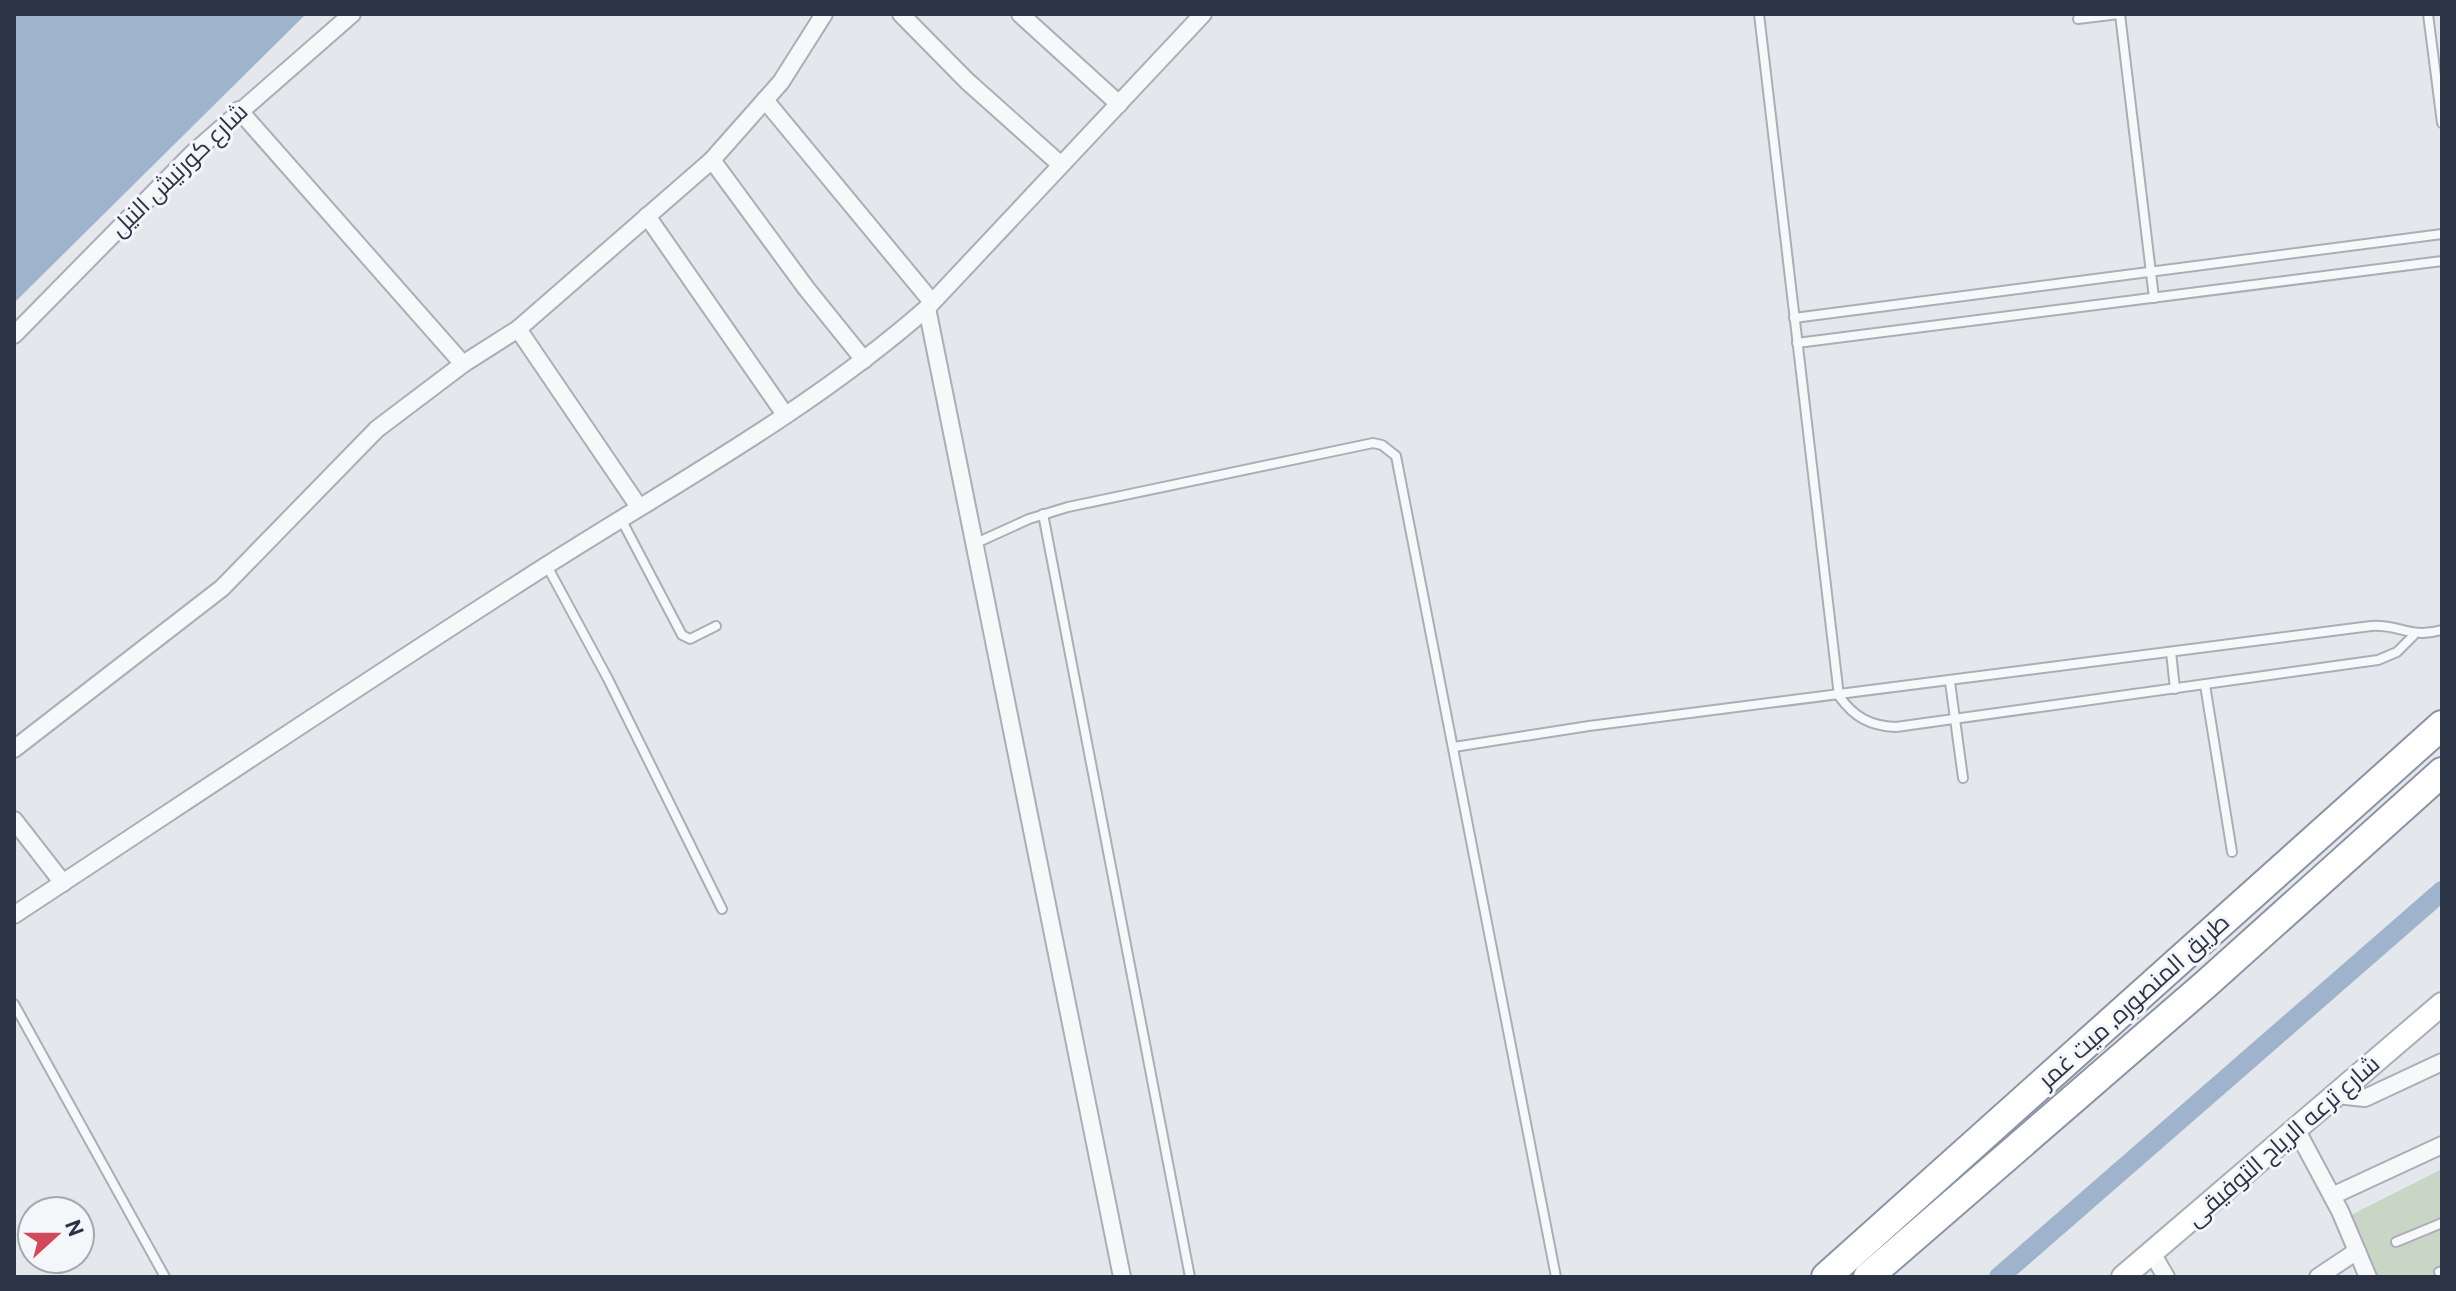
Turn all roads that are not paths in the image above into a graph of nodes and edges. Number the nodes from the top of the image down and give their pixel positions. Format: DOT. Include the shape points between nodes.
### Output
graph roads {
  1 [pos="352,14"];
  2 [pos="824,14"];
  3 [pos="901,14"];
  4 [pos="1020,14"];
  5 [pos="1203,14"];
  6 [pos="1759,14"];
  7 [pos="2119,14"];
  8 [pos="2428,14"];
  9 [pos="2078,19"];
  10 [pos="765,100"];
  11 [pos="1119,104"];
  12 [pos="239,110"];
  13 [pos="2442,123"];
  14 [pos="712,160"];
  15 [pos="1061,165"];
  16 [pos="647,216"];
  17 [pos="2442,234"];
  18 [pos="2442,261"];
  19 [pos="2150,272"];
  20 [pos="2154,298"];
  21 [pos="930,305"];
  22 [pos="1794,318"];
  23 [pos="518,329"];
  24 [pos="14,335"];
  25 [pos="1797,343"];
  26 [pos="864,360"];
  27 [pos="463,364"];
  28 [pos="784,413"];
  29 [pos="639,507"];
  30 [pos="1043,514"];
  31 [pos="621,519"];
  32 [pos="973,544"];
  33 [pos="547,566"];
  34 [pos="716,626"];
  35 [pos="2442,630"];
  36 [pos="2413,636"];
  37 [pos="2171,652"];
  38 [pos="1950,682"];
  39 [pos="2205,685"];
  40 [pos="2175,689"];
  41 [pos="1839,696"];
  42 [pos="1955,719"];
  43 [pos="2442,725"];
  44 [pos="1454,747"];
  45 [pos="14,749"];
  46 [pos="2397,764"];
  47 [pos="2442,772"];
  48 [pos="1963,778"];
  49 [pos="2421,792"];
  50 [pos="14,820"];
  51 [pos="2232,852"];
  52 [pos="63,883"];
  53 [pos="722,909"];
  54 [pos="14,915"];
  55 [pos="14,1004"];
  56 [pos="2442,1004"];
  57 [pos="2442,1062"];
  58 [pos="2336,1095"];
  59 [pos="2296,1129"];
  60 [pos="2442,1145"];
  61 [pos="2332,1196"];
  62 [pos="2442,1223"];
  63 [pos="2396,1242"];
  64 [pos="2357,1251"];
  65 [pos="2152,1253"];
  66 [pos="165,1277"];
  67 [pos="1122,1277"];
  68 [pos="1190,1277"];
  69 [pos="1556,1277"];
  70 [pos="1826,1277"];
  71 [pos="1868,1277"];
  72 [pos="2123,1277"];
  73 [pos="2166,1277"];
  74 [pos="2318,1277"];
  75 [pos="2368,1277"];
  1 -- 12 [label="street, شارع كورنيش النيل"];
  2 -- 10 [label="street"];
  3 -- 15 [label="street"];
  4 -- 11 [label="street"];
  5 -- 11 [label="street"];
  6 -- 22 [label="lane"];
  7 -- 9 [label="lane"];
  7 -- 19 [label="lane"];
  8 -- 13 [label="lane"];
  10 -- 14 [label="street"];
  10 -- 21 [label="street"];
  11 -- 15 [label="street"];
  12 -- 24 [label="street, شارع كورنيش النيل"];
  12 -- 27 [label="street"];
  14 -- 16 [label="street"];
  14 -- 26 [label="street"];
  15 -- 21 [label="street"];
  16 -- 23 [label="street"];
  16 -- 28 [label="street"];
  17 -- 19 [label="lane"];
  18 -- 20 [label="lane"];
  19 -- 20 [label="lane"];
  19 -- 22 [label="lane"];
  20 -- 25 [label="lane"];
  21 -- 26 [label="street"];
  21 -- 32 [label="street"];
  22 -- 25 [label="lane"];
  23 -- 27 [label="street"];
  23 -- 29 [label="street"];
  25 -- 41 [label="lane"];
  26 -- 28 [label="street"];
  27 -- 45 [label="street" via="377,429 222,588"];
  28 -- 29 [label="street"];
  29 -- 31 [label="street"];
  30 -- 32 [label="lane"];
  30 -- 44 [label="lane" via="1373,443 1390,449 1399,464"];
  30 -- 68 [label="lane"];
  31 -- 33 [label="street"];
  31 -- 34 [label="lane" via="682,635 690,639"];
  32 -- 67 [label="street"];
  33 -- 52 [label="street"];
  33 -- 53 [label="lane"];
  35 -- 36 [label="lane"];
  36 -- 37 [label="lane" via="2382,625"];
  36 -- 39 [label="lane" via="2397,652 2378,660"];
  37 -- 38 [label="lane"];
  37 -- 40 [label="lane"];
  38 -- 41 [label="lane"];
  38 -- 42 [label="lane"];
  39 -- 40 [label="lane"];
  39 -- 51 [label="lane"];
  40 -- 42 [label="lane"];
  41 -- 42 [label="lane" via="1849,710 1878,726"];
  41 -- 44 [label="lane"];
  42 -- 48 [label="lane"];
  43 -- 46 [label="highway, طريق المنصوره, ميت غمر"];
  44 -- 69 [label="lane"];
  46 -- 49 [label="highway"];
  46 -- 70 [label="highway, طريق المنصوره, ميت غمر"];
  47 -- 49 [label="highway, طريق المنصوره, ميت غمر"];
  49 -- 71 [label="highway, طريق المنصوره, ميت غمر"];
  50 -- 52 [label="street"];
  52 -- 54 [label="street"];
  55 -- 66 [label="lane"];
  56 -- 58 [label="main road, شارع ترعه الرياح التوفيقى"];
  57 -- 58 [label="street" via="2365,1098"];
  58 -- 59 [label="main road, شارع ترعه الرياح التوفيقى"];
  59 -- 61 [label="street"];
  59 -- 65 [label="main road, شارع ترعه الرياح التوفيقى"];
  60 -- 61 [label="street"];
  61 -- 64 [label="street"];
  62 -- 63 [label="lane"];
  64 -- 74 [label="street"];
  64 -- 75 [label="street"];
  65 -- 72 [label="main road, شارع ترعه الرياح التوفيقى"];
  65 -- 73 [label="street"];
}
